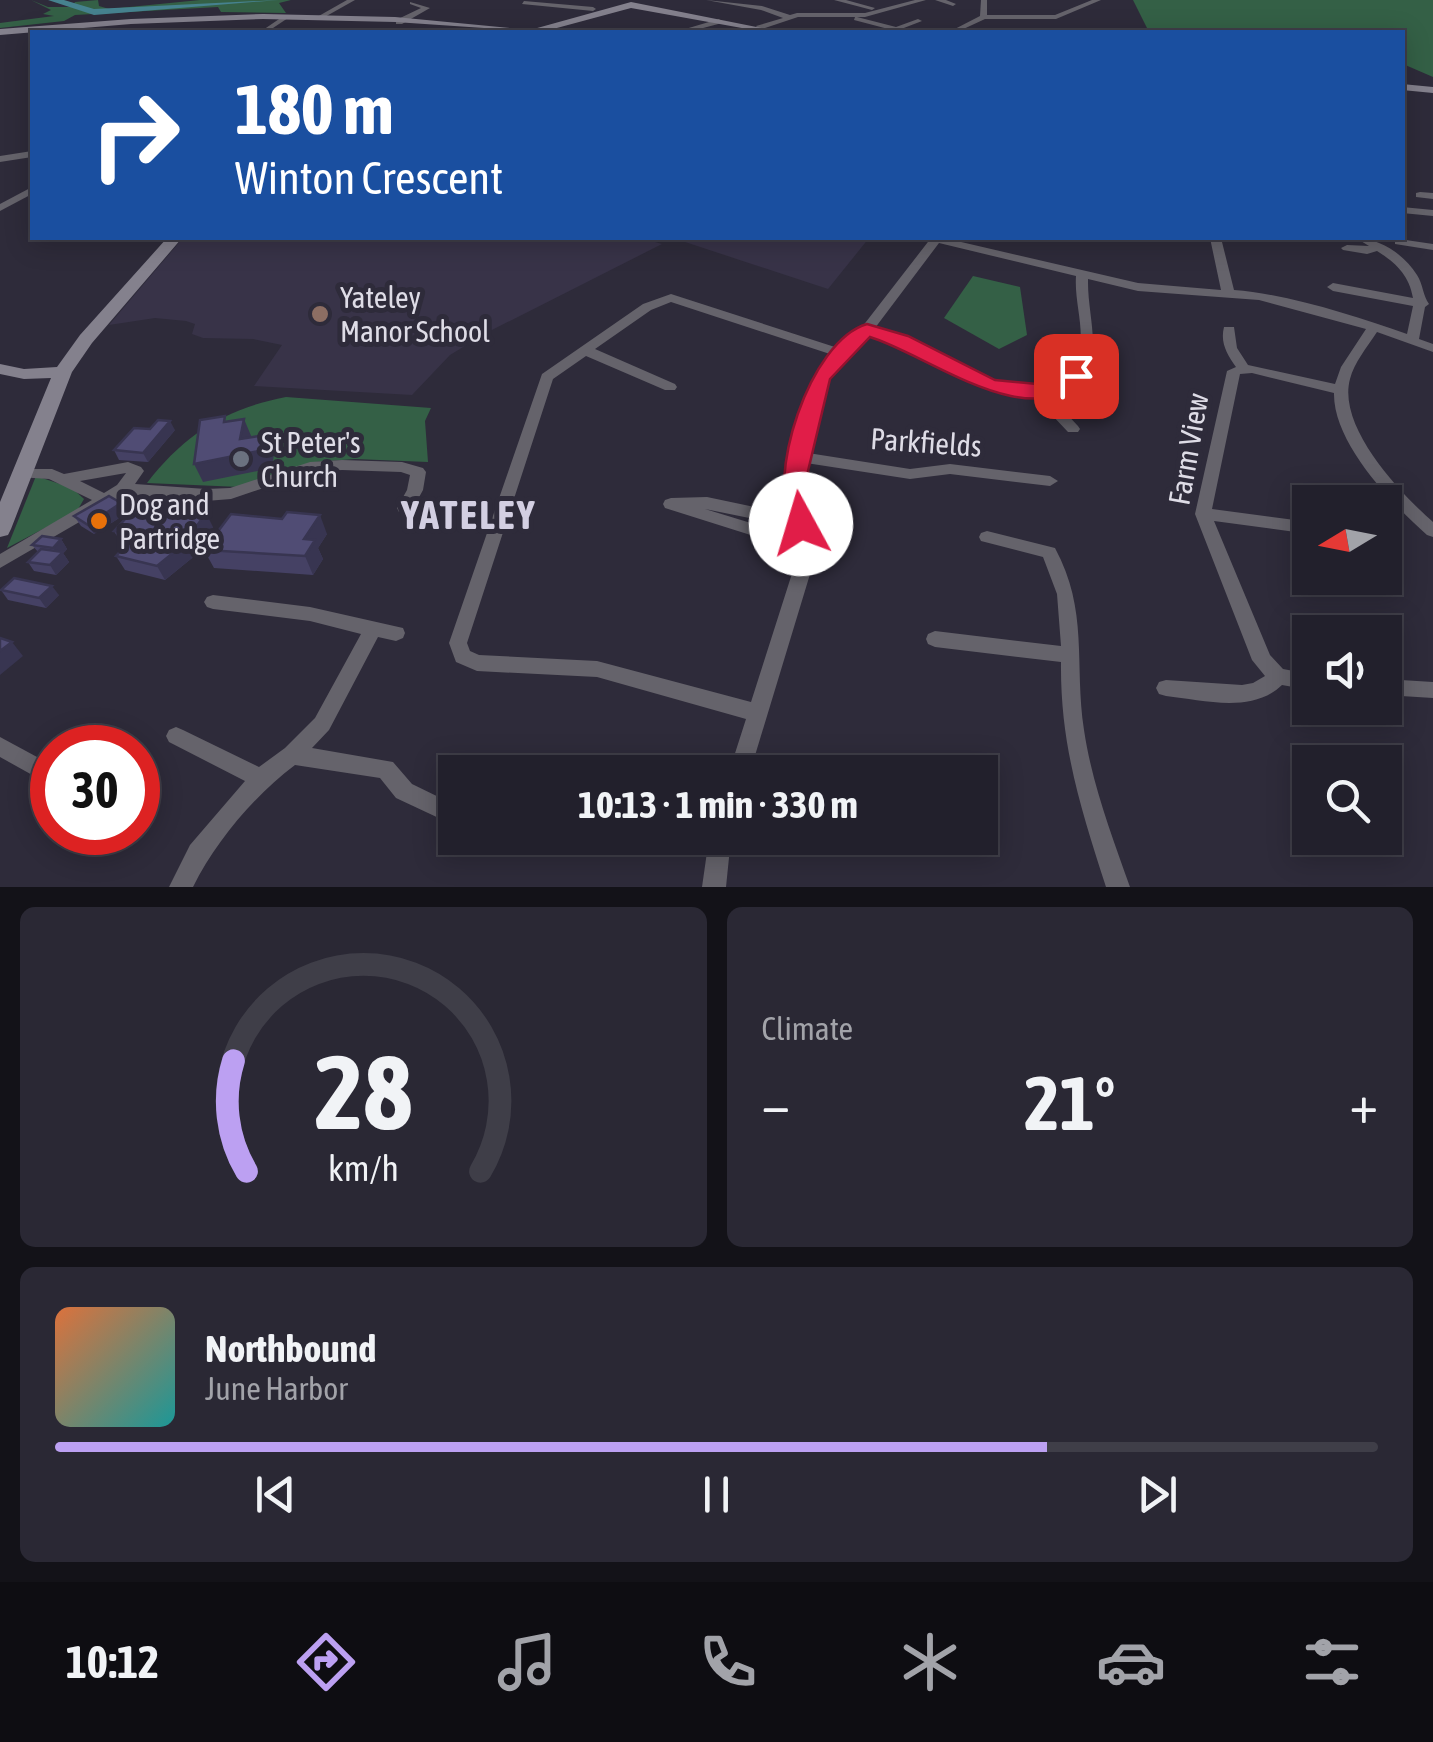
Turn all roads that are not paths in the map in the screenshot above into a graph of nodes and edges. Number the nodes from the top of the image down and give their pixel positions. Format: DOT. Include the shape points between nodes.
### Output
graph roads {
  1 [pos="352,0"];
  2 [pos="709,0"];
  3 [pos="837,0"];
  4 [pos="882,0"];
  5 [pos="923,0"];
  6 [pos="938,0"];
  7 [pos="984,0"];
  8 [pos="1098,0"];
  9 [pos="570,2"];
  10 [pos="624,2"];
  11 [pos="413,3"];
  12 [pos="524,3"];
  13 [pos="656,3"];
  14 [pos="900,4"];
  15 [pos="953,4"];
  16 [pos="593,9"];
  17 [pos="876,10"];
  18 [pos="856,15"];
  19 [pos="287,16"];
  20 [pos="321,17"];
  21 [pos="788,17"];
  22 [pos="984,17"];
  23 [pos="572,18"];
  24 [pos="719,20"];
  25 [pos="918,20"];
  26 [pos="399,22"];
  27 [pos="760,28"];
  28 [pos="266,30"];
  29 [pos="489,30"];
  30 [pos="535,30"];
  31 [pos="688,30"];
  32 [pos="769,30"];
  33 [pos="956,30"];
  34 [pos="0,32"];
  35 [pos="1405,87"];
  36 [pos="1433,90"];
  37 [pos="30,154"];
  38 [pos="0,159"];
  39 [pos="30,191"];
  40 [pos="1420,195"];
  41 [pos="1433,196"];
  42 [pos="0,208"];
  43 [pos="1405,210"];
  44 [pos="1433,214"];
  45 [pos="173,240"];
  46 [pos="935,240"];
  47 [pos="945,240"];
  48 [pos="1216,240"];
  49 [pos="1365,240"];
  50 [pos="1396,244"];
  51 [pos="1379,246"];
  52 [pos="1433,247"];
  53 [pos="1347,249"];
  54 [pos="1082,274"];
  55 [pos="1333,288"];
  56 [pos="1228,293"];
  57 [pos="1427,295"];
  58 [pos="1374,326"];
  59 [pos="867,330"];
  60 [pos="1229,330"];
  61 [pos="1412,340"];
  62 [pos="1433,348"];
  63 [pos="584,350"];
  64 [pos="843,354"];
  65 [pos="0,369"];
  66 [pos="1244,369"];
  67 [pos="63,372"];
  68 [pos="670,386"];
  69 [pos="1341,390"];
  70 [pos="1037,391"];
  71 [pos="1072,428"];
  72 [pos="800,457"];
  73 [pos="22,473"];
  74 [pos="64,479"];
  75 [pos="1050,482"];
  76 [pos="123,489"];
  77 [pos="102,499"];
  78 [pos="405,508"];
  79 [pos="1202,514"];
  80 [pos="801,524"];
  81 [pos="1292,526"];
  82 [pos="0,529"];
  83 [pos="1433,531"];
  84 [pos="987,537"];
  85 [pos="804,546"];
  86 [pos="0,562"];
  87 [pos="213,602"];
  88 [pos="373,629"];
  89 [pos="396,633"];
  90 [pos="935,638"];
  91 [pos="1070,655"];
  92 [pos="1278,676"];
  93 [pos="1292,679"];
  94 [pos="1166,688"];
  95 [pos="1402,688"];
  96 [pos="1433,690"];
  97 [pos="758,714"];
  98 [pos="176,736"];
  99 [pos="0,746"];
  100 [pos="292,754"];
  101 [pos="745,755"];
  102 [pos="30,763"];
  103 [pos="261,778"];
  104 [pos="438,807"];
  105 [pos="718,855"];
  106 [pos="181,887"];
  107 [pos="714,887"];
  108 [pos="1118,887"];
  1 -- 20 [label="street"];
  2 -- 21 [label="street"];
  3 -- 17 [label="street"];
  4 -- 14 [label="street"];
  5 -- 14 [label="street"];
  6 -- 15 [label="street"];
  7 -- 22 [label="street"];
  8 -- 22 [label="street" via="1056,17"];
  9 -- 12 [label="street"];
  9 -- 16 [label="street"];
  10 -- 13 [label="street"];
  10 -- 16 [label="street"];
  10 -- 23 [label="street"];
  11 -- 26 [label="street" via="427,8"];
  13 -- 24 [label="street"];
  14 -- 17 [label="street"];
  16 -- 23 [label="street"];
  17 -- 18 [label="street"];
  18 -- 21 [label="street"];
  18 -- 25 [label="street" via="858,22 896,30"];
  19 -- 20 [label="street"];
  19 -- 28 [label="street"];
  19 -- 34 [label="street"];
  20 -- 26 [label="street"];
  21 -- 27 [label="street"];
  22 -- 33 [label="street"];
  23 -- 30 [label="street"];
  24 -- 27 [label="street"];
  24 -- 31 [label="street"];
  26 -- 29 [label="street"];
  27 -- 32 [label="street"];
  35 -- 36 [label="street"];
  37 -- 38 [label="street"];
  39 -- 42 [label="street"];
  40 -- 41 [label="street"];
  43 -- 44 [label="street"];
  45 -- 67 [label="street"];
  46 -- 59 [label="street"];
  47 -- 54 [label="street"];
  48 -- 56 [label="street"];
  49 -- 51 [label="street"];
  50 -- 51 [label="street"];
  50 -- 52 [label="street"];
  50 -- 57 [label="street"];
  51 -- 53 [label="street"];
  54 -- 56 [label="street" via="1138,287"];
  54 -- 70 [label="street" via="1085,360 1076,376"];
  55 -- 57 [label="street"];
  56 -- 58 [label="street"];
  57 -- 61 [label="street"];
  58 -- 61 [label="street"];
  58 -- 69 [label="street"];
  59 -- 64 [label="street"];
  59 -- 70 [label="street" via="990,386"];
  60 -- 66 [label="street, Farm View" via="1230,348"];
  61 -- 62 [label="street"];
  63 -- 64 [label="street" via="672,291"];
  63 -- 68 [label="street"];
  63 -- 97 [label="street" via="547,378 458,643 463,656 477,663 597,669"];
  64 -- 72 [label="street" via="820,379"];
  65 -- 67 [label="street"];
  66 -- 69 [label="street, Farm View"];
  66 -- 79 [label="street, Farm View" via="1234,371"];
  67 -- 73 [label="street"];
  69 -- 83 [label="street" via="1343,414 1374,468"];
  70 -- 71 [label="street"];
  72 -- 75 [label="street, Parkfields" via="910,474 950,470"];
  72 -- 80 [label="street"];
  73 -- 74 [label="street"];
  73 -- 82 [label="street"];
  74 -- 76 [label="street" via="128,467 136,471"];
  74 -- 77 [label="street"];
  76 -- 77 [label="street"];
  76 -- 78 [label="street" via="206,495 310,467 402,467 418,472"];
  77 -- 86 [label="street"];
  79 -- 81 [label="street"];
  79 -- 92 [label="street, Farm View" via="1262,660"];
  80 -- 85 [label="street"];
  80 -- 85 [label="street" via="706,504 671,504"];
  84 -- 91 [label="street" via="1049,552 1060,570"];
  85 -- 97 [label="street"];
  87 -- 88 [label="street"];
  88 -- 89 [label="street"];
  88 -- 100 [label="street" via="322,724"];
  90 -- 91 [label="street"];
  91 -- 108 [label="street" via="1073,730"];
  92 -- 93 [label="street"];
  92 -- 94 [label="street" via="1253,694"];
  95 -- 96 [label="street"];
  97 -- 101 [label="street"];
  98 -- 103 [label="street"];
  99 -- 102 [label="street"];
  100 -- 103 [label="street"];
  100 -- 104 [label="street" via="386,769 404,791"];
  103 -- 106 [label="street" via="198,852"];
  105 -- 107 [label="street"];
}
